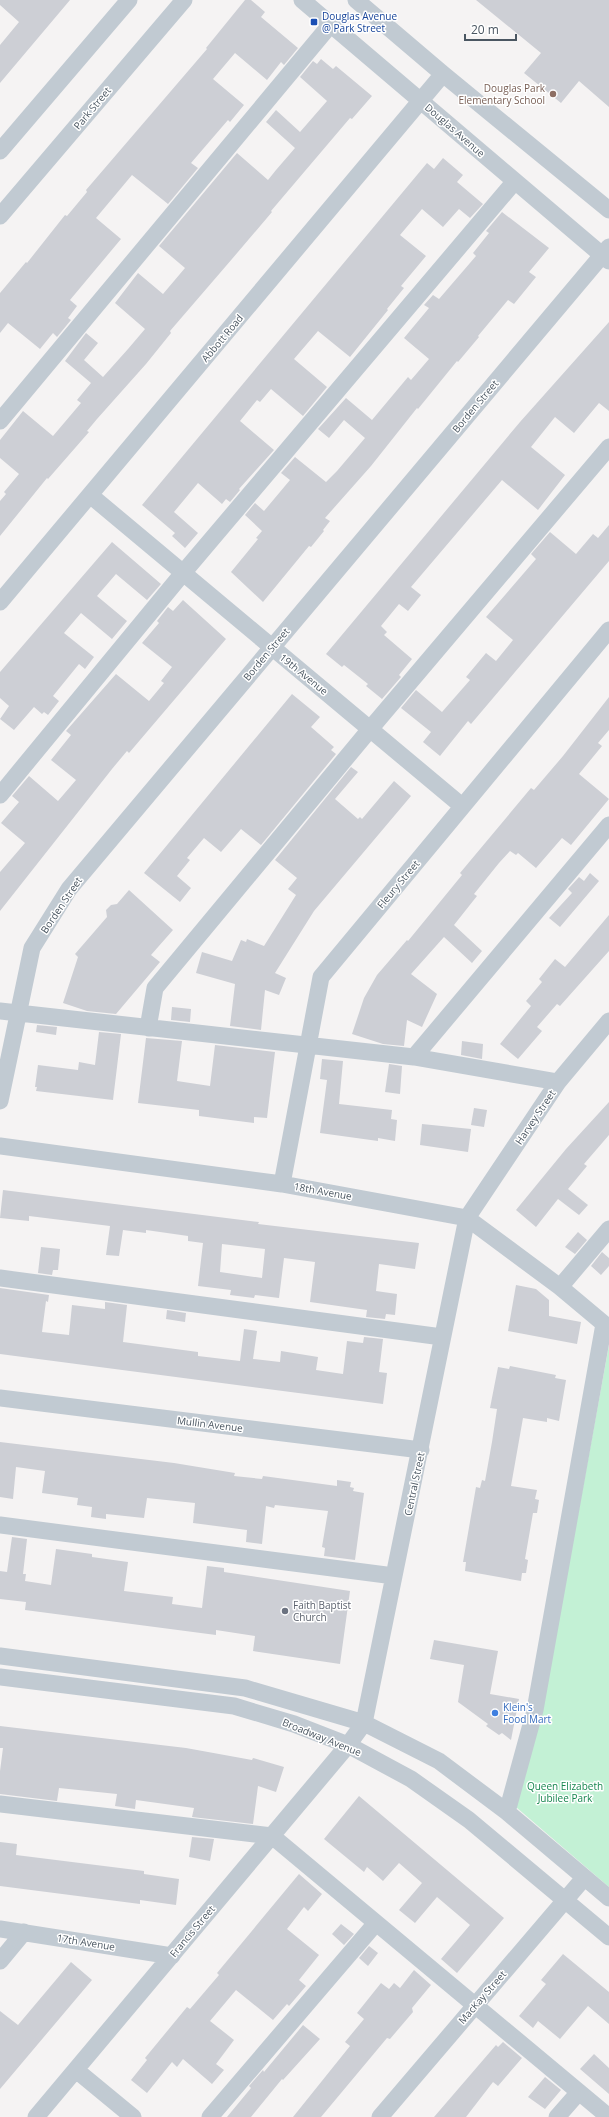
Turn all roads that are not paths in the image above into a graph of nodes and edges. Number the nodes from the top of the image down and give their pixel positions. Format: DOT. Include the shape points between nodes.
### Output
graph roads {
  1 [pos="129,0"];
  2 [pos="184,0"];
  3 [pos="302,0"];
  4 [pos="356,0"];
  5 [pos="331,24"];
  6 [pos="443,74"];
  7 [pos="420,100"];
  8 [pos="0,150"];
  9 [pos="515,181"];
  10 [pos="609,210"];
  11 [pos="0,216"];
  12 [pos="607,254"];
  13 [pos="0,421"];
  14 [pos="609,447"];
  15 [pos="90,495"];
  16 [pos="183,573"];
  17 [pos="0,602"];
  18 [pos="609,630"];
  19 [pos="271,647"];
  20 [pos="371,728"];
  21 [pos="0,795"];
  22 [pos="462,806"];
  23 [pos="609,824"];
  24 [pos="0,1011"];
  25 [pos="17,1014"];
  26 [pos="609,1021"];
  27 [pos="148,1028"];
  28 [pos="309,1046"];
  29 [pos="414,1058"];
  30 [pos="558,1082"];
  31 [pos="0,1101"];
  32 [pos="0,1146"];
  33 [pos="282,1184"];
  34 [pos="467,1218"];
  35 [pos="609,1229"];
  36 [pos="0,1278"];
  37 [pos="560,1287"];
  38 [pos="606,1326"];
  39 [pos="442,1337"];
  40 [pos="0,1398"];
  41 [pos="420,1450"];
  42 [pos="0,1525"];
  43 [pos="394,1576"];
  44 [pos="0,1656"];
  45 [pos="97,1668"];
  46 [pos="0,1677"];
  47 [pos="93,1689"];
  48 [pos="364,1723"];
  49 [pos="348,1745"];
  50 [pos="0,1804"];
  51 [pos="507,1812"];
  52 [pos="272,1836"];
  53 [pos="584,1878"];
  54 [pos="609,1898"];
  55 [pos="566,1900"];
  56 [pos="376,1923"];
  57 [pos="0,1929"];
  58 [pos="24,1932"];
  59 [pos="609,1937"];
  60 [pos="172,1956"];
  61 [pos="0,1961"];
  62 [pos="475,2005"];
  63 [pos="76,2070"];
  64 [pos="579,2092"];
  65 [pos="36,2117"];
  66 [pos="133,2117"];
  67 [pos="210,2117"];
  68 [pos="380,2117"];
  69 [pos="557,2117"];
  70 [pos="609,2117"];
  1 -- 8 [label="street"];
  2 -- 11 [label="street, Park Street"];
  3 -- 5 [label="street, Douglas Avenue"];
  4 -- 6 [label="street"];
  5 -- 7 [label="street, Douglas Avenue"];
  5 -- 13 [label="street"];
  6 -- 7 [label="street, Abbott Road"];
  6 -- 10 [label="street"];
  7 -- 9 [label="street, Douglas Avenue"];
  7 -- 15 [label="street, Abbott Road"];
  9 -- 12 [label="street, Douglas Avenue"];
  9 -- 16 [label="street"];
  12 -- 19 [label="street, Borden Street"];
  14 -- 20 [label="street"];
  15 -- 16 [label="street, 19th Avenue"];
  15 -- 17 [label="street, Abbott Road"];
  16 -- 19 [label="street, 19th Avenue"];
  16 -- 21 [label="street"];
  18 -- 22 [label="street, Fleury Street"];
  19 -- 20 [label="street, 19th Avenue"];
  19 -- 25 [label="street, Borden Street" via="69,889 32,948"];
  20 -- 22 [label="street, 19th Avenue"];
  20 -- 27 [label="street" via="155,988"];
  22 -- 28 [label="street, Fleury Street" via="321,977"];
  23 -- 29 [label="street"];
  24 -- 25 [label="street"];
  25 -- 27 [label="street"];
  25 -- 31 [label="street, Borden Street"];
  26 -- 30 [label="street, Harvey Street"];
  27 -- 28 [label="street"];
  28 -- 29 [label="street"];
  28 -- 33 [label="street, Fleury Street"];
  29 -- 30 [label="street"];
  30 -- 34 [label="street, Harvey Street"];
  32 -- 33 [label="street, 18th Avenue"];
  33 -- 34 [label="street, 18th Avenue"];
  34 -- 37 [label="street, 18th Avenue"];
  34 -- 39 [label="street, Central Street"];
  35 -- 37 [label="street"];
  36 -- 39 [label="street"];
  37 -- 38 [label="street, 18th Avenue"];
  38 -- 51 [label="street" via="535,1710"];
  39 -- 41 [label="street, Central Street"];
  40 -- 41 [label="street, Mullin Avenue"];
  41 -- 43 [label="street, Central Street"];
  42 -- 43 [label="street"];
  43 -- 48 [label="street, Central Street"];
  44 -- 45 [label="street"];
  45 -- 47 [label="street"];
  45 -- 48 [label="street" via="245,1688"];
  46 -- 47 [label="street, Broadway Avenue"];
  47 -- 49 [label="street, Broadway Avenue" via="234,1706 294,1724"];
  48 -- 49 [label="street, Central Street"];
  48 -- 51 [label="street" via="439,1761"];
  49 -- 52 [label="street, Francis Street"];
  49 -- 55 [label="street, Broadway Avenue" via="411,1779 469,1820"];
  50 -- 52 [label="street"];
  51 -- 53 [label="street"];
  52 -- 56 [label="street"];
  52 -- 60 [label="street, Francis Street"];
  53 -- 54 [label="street"];
  53 -- 55 [label="street, MacKay Street"];
  55 -- 59 [label="street, Broadway Avenue"];
  55 -- 62 [label="street, MacKay Street"];
  56 -- 62 [label="street"];
  56 -- 67 [label="street"];
  57 -- 58 [label="street, 17th Avenue"];
  58 -- 60 [label="street, 17th Avenue"];
  58 -- 61 [label="street"];
  60 -- 63 [label="street, Francis Street"];
  62 -- 64 [label="street"];
  62 -- 68 [label="street, MacKay Street"];
  63 -- 65 [label="street, Francis Street"];
  63 -- 66 [label="street"];
  64 -- 69 [label="street"];
  64 -- 70 [label="street"];
}
